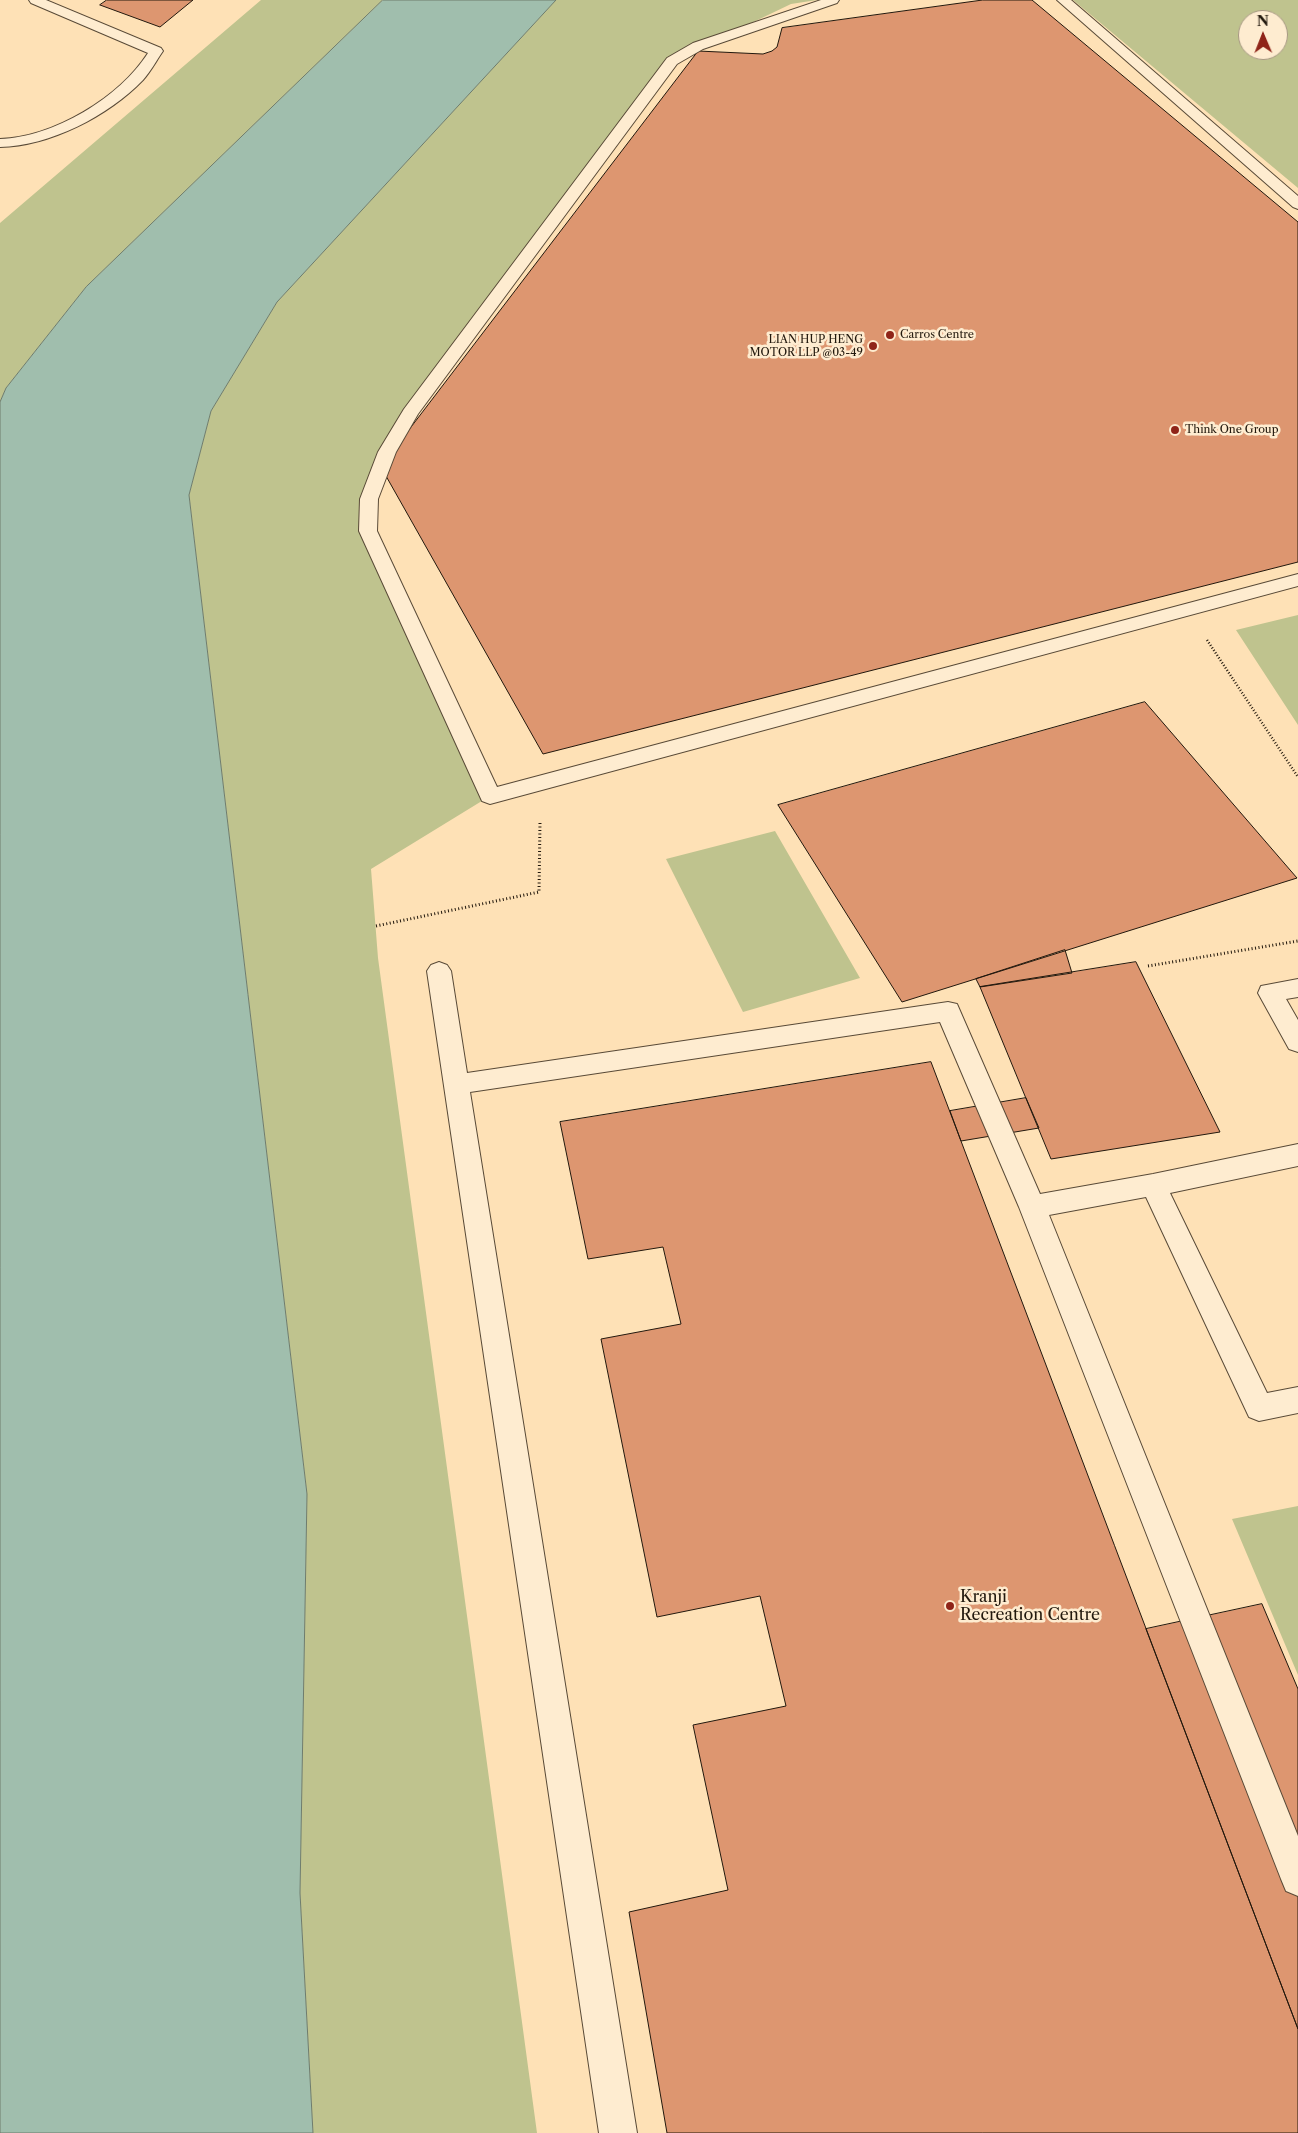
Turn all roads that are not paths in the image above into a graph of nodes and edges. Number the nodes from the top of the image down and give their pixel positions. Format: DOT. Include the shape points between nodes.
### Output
graph roads {
  1 [pos="35,0"];
  2 [pos="833,0"];
  3 [pos="1064,0"];
  4 [pos="0,143"];
  5 [pos="1298,204"];
  6 [pos="1298,580"];
  7 [pos="439,971"];
  8 [pos="1298,988"];
  9 [pos="1298,1042"];
  10 [pos="458,1084"];
  11 [pos="1298,1155"];
  12 [pos="1153,1185"];
  13 [pos="1032,1207"];
  14 [pos="1298,1400"];
  15 [pos="1298,1879"];
  16 [pos="618,2133"];
  1 -- 4 [label="lane" via="156,51 138,79 89,114 33,141"];
  2 -- 6 [label="lane" via="698,46 672,61 410,412 387,452 370,499 368,531 490,796"];
  3 -- 5 [label="lane"];
  7 -- 10 [label="lane"];
  8 -- 9 [label="lane" via="1270,993"];
  10 -- 13 [label="lane" via="948,1011"];
  10 -- 16 [label="lane"];
  11 -- 12 [label="lane"];
  12 -- 13 [label="lane"];
  12 -- 14 [label="lane" via="1259,1408"];
  13 -- 15 [label="lane"];
}
